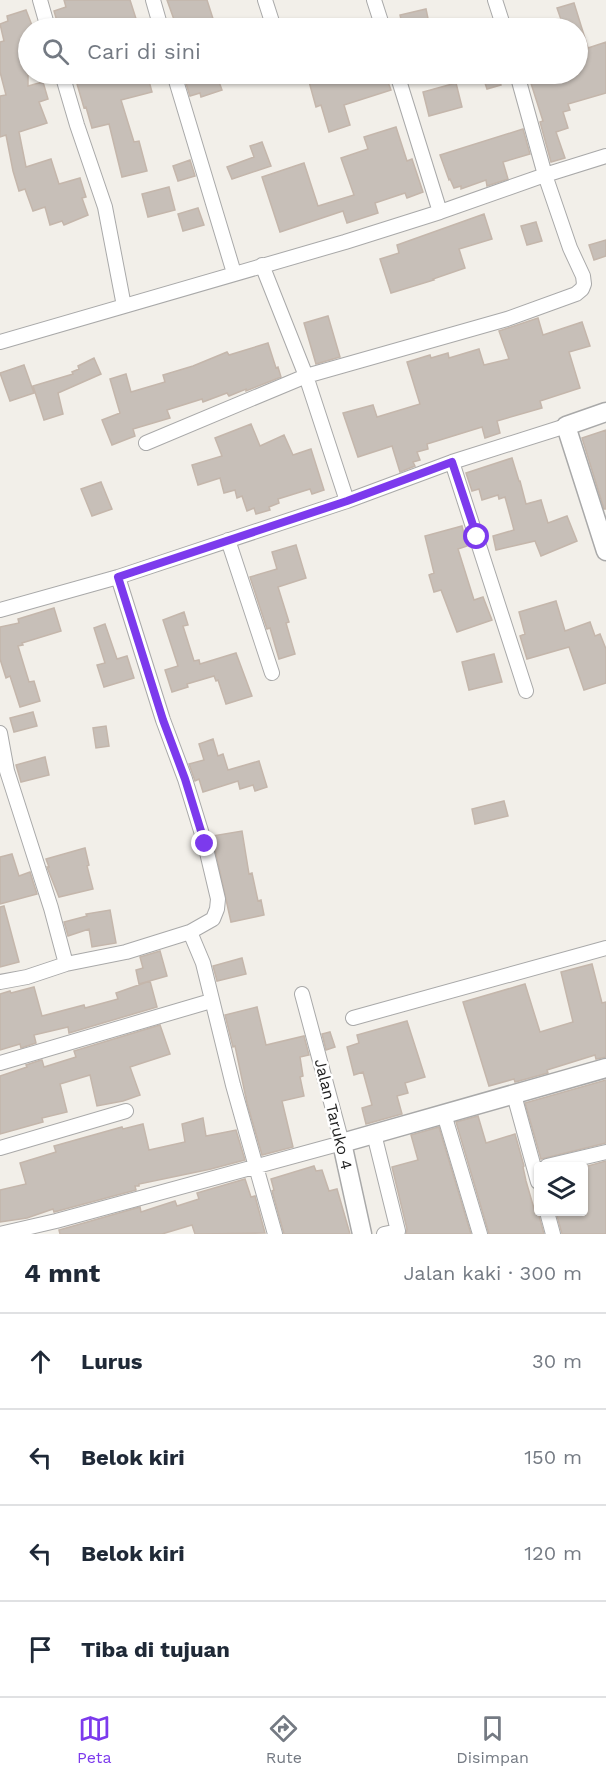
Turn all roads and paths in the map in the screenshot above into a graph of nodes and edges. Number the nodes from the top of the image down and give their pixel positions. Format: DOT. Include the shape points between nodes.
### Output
graph roads {
  1 [pos="40,0"];
  2 [pos="153,0"];
  3 [pos="265,0"];
  4 [pos="374,0"];
  5 [pos="495,0"];
  6 [pos="45,18"];
  7 [pos="158,18"];
  8 [pos="271,18"];
  9 [pos="380,18"];
  10 [pos="501,18"];
  11 [pos="65,84"];
  12 [pos="177,84"];
  13 [pos="400,84"];
  14 [pos="520,84"];
  15 [pos="606,156"];
  16 [pos="545,176"];
  17 [pos="440,212"];
  18 [pos="262,265"];
  19 [pos="234,273"];
  20 [pos="124,306"];
  21 [pos="0,342"];
  22 [pos="306,376"];
  23 [pos="606,412"];
  24 [pos="566,426"];
  25 [pos="146,443"];
  26 [pos="452,462"];
  27 [pos="347,501"];
  28 [pos="228,540"];
  29 [pos="606,551"];
  30 [pos="118,577"];
  31 [pos="0,610"];
  32 [pos="272,673"];
  33 [pos="526,691"];
  34 [pos="0,733"];
  35 [pos="190,932"];
  36 [pos="606,948"];
  37 [pos="66,964"];
  38 [pos="0,982"];
  39 [pos="302,994"];
  40 [pos="211,1001"];
  41 [pos="353,1018"];
  42 [pos="0,1064"];
  43 [pos="606,1068"];
  44 [pos="514,1095"];
  45 [pos="126,1111"];
  46 [pos="444,1114"];
  47 [pos="374,1134"];
  48 [pos="342,1143"];
  49 [pos="0,1148"];
  50 [pos="606,1153"];
  51 [pos="537,1162"];
  52 [pos="575,1162"];
  53 [pos="256,1165"];
  54 [pos="548,1216"];
  55 [pos="56,1227"];
  56 [pos="393,1233"];
  57 [pos="0,1234"];
  58 [pos="275,1234"];
  59 [pos="362,1234"];
  60 [pos="480,1234"];
  61 [pos="553,1234"];
  1 -- 6 [label="street"];
  2 -- 7 [label="street"];
  3 -- 8 [label="street"];
  4 -- 9 [label="street"];
  5 -- 10 [label="street"];
  11 -- 20 [label="street" via="105,207"];
  12 -- 19 [label="street"];
  13 -- 17 [label="street"];
  14 -- 16 [label="street"];
  15 -- 16 [label="street"];
  16 -- 17 [label="street"];
  16 -- 22 [label="street" via="583,276 582,290 507,319"];
  17 -- 18 [label="street"];
  18 -- 19 [label="street"];
  18 -- 22 [label="street"];
  19 -- 20 [label="street"];
  20 -- 21 [label="street"];
  22 -- 25 [label="street"];
  22 -- 27 [label="street"];
  23 -- 24 [label="street"];
  24 -- 26 [label="street"];
  24 -- 29 [label="street"];
  26 -- 27 [label="street"];
  26 -- 33 [label="street"];
  27 -- 28 [label="street"];
  28 -- 30 [label="street"];
  28 -- 32 [label="street"];
  30 -- 31 [label="street"];
  30 -- 35 [label="street" via="205,844 218,899 213,919"];
  34 -- 37 [label="street" via="7,771"];
  35 -- 37 [label="street" via="126,952"];
  35 -- 40 [label="street"];
  36 -- 41 [label="street"];
  37 -- 38 [label="street"];
  39 -- 48 [label="street, Jalan Taruko 4"];
  40 -- 42 [label="street"];
  40 -- 53 [label="street"];
  43 -- 44 [label="street"];
  44 -- 46 [label="street"];
  44 -- 51 [label="street"];
  45 -- 49 [label="street"];
  46 -- 47 [label="street"];
  46 -- 60 [label="street"];
  47 -- 48 [label="street"];
  47 -- 56 [label="street"];
  48 -- 53 [label="street"];
  48 -- 59 [label="street, Jalan Taruko 4"];
  50 -- 52 [label="street"];
  53 -- 55 [label="street"];
  53 -- 58 [label="street"];
  54 -- 61 [label="street"];
  55 -- 57 [label="street"];
}
